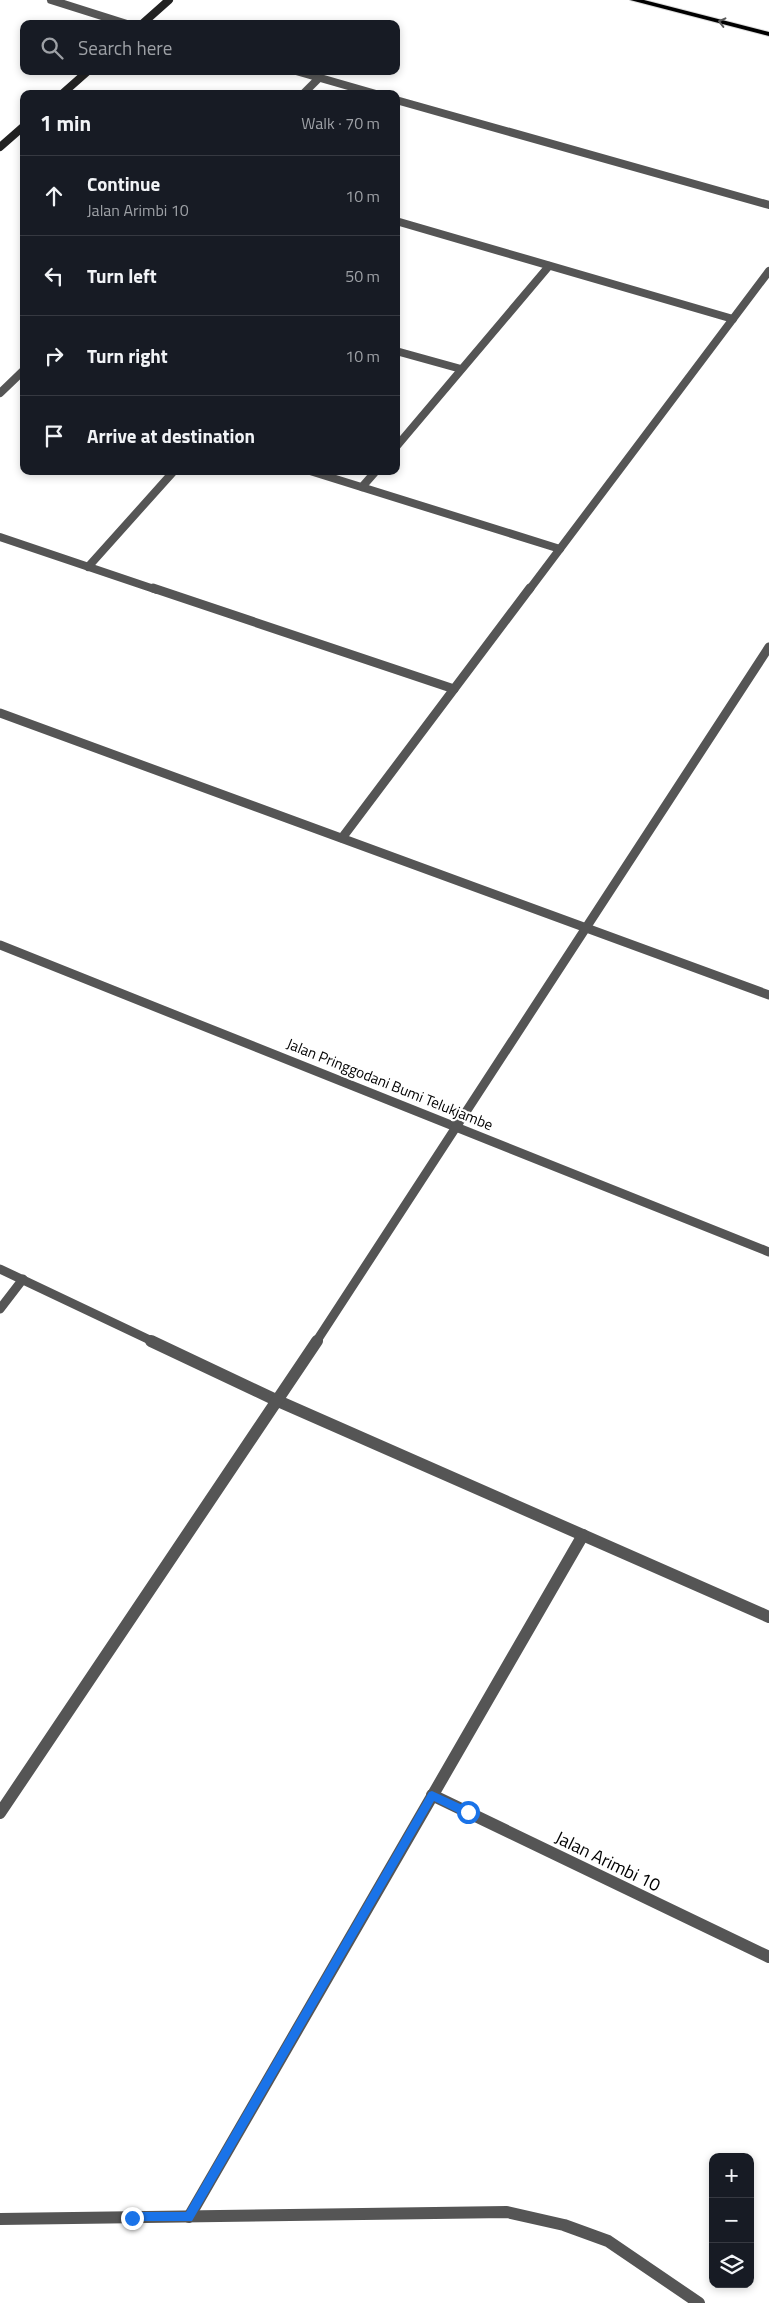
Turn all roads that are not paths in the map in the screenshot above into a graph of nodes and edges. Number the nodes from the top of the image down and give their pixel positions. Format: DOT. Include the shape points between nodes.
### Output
graph roads {
  1 [pos="51,0"];
  2 [pos="169,0"];
  3 [pos="634,0"];
  4 [pos="114,20"];
  5 [pos="146,20"];
  6 [pos="769,34"];
  7 [pos="83,75"];
  8 [pos="309,75"];
  9 [pos="319,78"];
  10 [pos="67,90"];
  11 [pos="307,90"];
  12 [pos="362,90"];
  13 [pos="400,101"];
  14 [pos="20,130"];
  15 [pos="0,147"];
  16 [pos="769,205"];
  17 [pos="400,222"];
  18 [pos="549,266"];
  19 [pos="769,271"];
  20 [pos="733,319"];
  21 [pos="400,351"];
  22 [pos="461,369"];
  23 [pos="20,374"];
  24 [pos="0,393"];
  25 [pos="400,442"];
  26 [pos="170,475"];
  27 [pos="322,475"];
  28 [pos="373,475"];
  29 [pos="362,488"];
  30 [pos="0,537"];
  31 [pos="560,549"];
  32 [pos="88,567"];
  33 [pos="769,647"];
  34 [pos="454,689"];
  35 [pos="0,713"];
  36 [pos="342,838"];
  37 [pos="586,928"];
  38 [pos="0,945"];
  39 [pos="769,995"];
  40 [pos="456,1127"];
  41 [pos="769,1252"];
  42 [pos="0,1268"];
  43 [pos="23,1279"];
  44 [pos="0,1309"];
  45 [pos="278,1401"];
  46 [pos="583,1535"];
  47 [pos="769,1617"];
  48 [pos="432,1795"];
  49 [pos="0,1813"];
  50 [pos="769,1957"];
  51 [pos="188,2217"];
  52 [pos="0,2219"];
  53 [pos="699,2303"];
  1 -- 4 [label="street"];
  2 -- 5 [label="street"];
  6 -- 3 [label="main road, one-way"];
  7 -- 10 [label="street"];
  8 -- 9 [label="street"];
  9 -- 11 [label="street"];
  9 -- 12 [label="street"];
  13 -- 16 [label="street"];
  14 -- 15 [label="street"];
  17 -- 18 [label="street"];
  18 -- 20 [label="street"];
  18 -- 22 [label="street"];
  19 -- 20 [label="street"];
  20 -- 31 [label="street"];
  21 -- 22 [label="street"];
  22 -- 25 [label="street"];
  23 -- 24 [label="street"];
  26 -- 32 [label="street"];
  27 -- 29 [label="street"];
  28 -- 29 [label="street"];
  29 -- 31 [label="street"];
  30 -- 32 [label="street"];
  31 -- 34 [label="street"];
  32 -- 34 [label="street"];
  33 -- 37 [label="street"];
  34 -- 36 [label="street"];
  35 -- 36 [label="street"];
  36 -- 37 [label="street"];
  37 -- 39 [label="street"];
  37 -- 40 [label="street"];
  38 -- 40 [label="street, Jalan Pringgodani Bumi Telukjambe"];
  40 -- 41 [label="street, Jalan Pringgodani Bumi Telukjambe"];
  40 -- 45 [label="street"];
  42 -- 43 [label="street"];
  43 -- 44 [label="street"];
  43 -- 45 [label="street"];
  45 -- 46 [label="street"];
  45 -- 49 [label="street"];
  46 -- 47 [label="street"];
  46 -- 48 [label="street"];
  48 -- 50 [label="street, Jalan Arimbi 10"];
  48 -- 51 [label="street"];
  51 -- 52 [label="street"];
  51 -- 53 [label="street" via="507,2212 564,2225 608,2241"];
}
